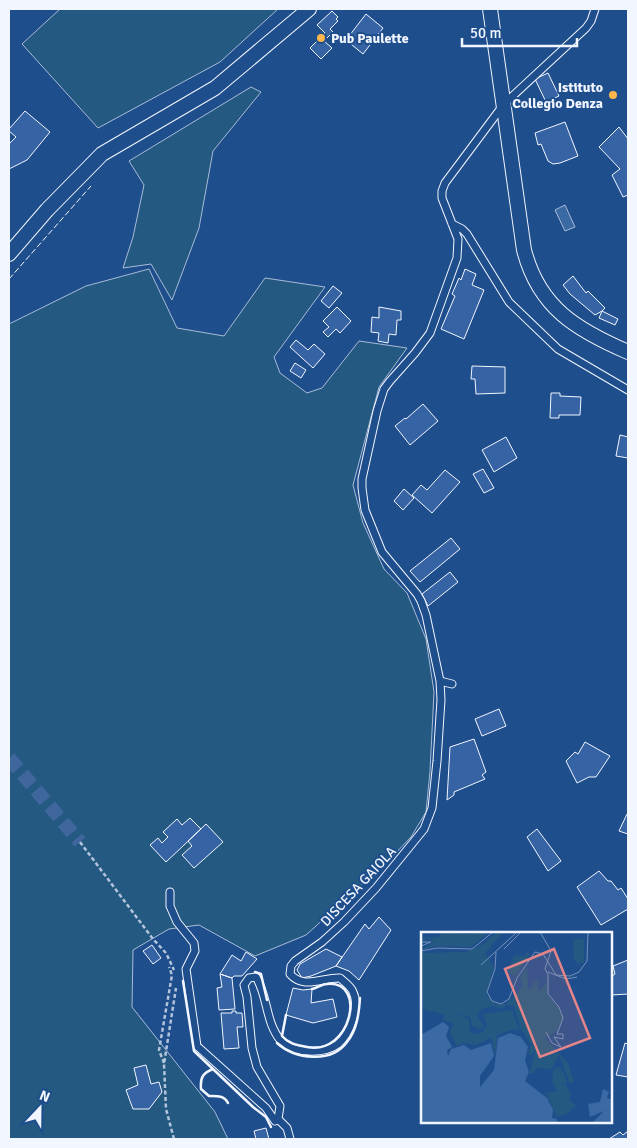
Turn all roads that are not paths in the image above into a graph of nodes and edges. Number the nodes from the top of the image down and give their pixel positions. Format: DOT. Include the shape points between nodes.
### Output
graph roads {
  1 [pos="309,9"];
  2 [pos="490,9"];
  3 [pos="595,9"];
  4 [pos="504,104"];
  5 [pos="452,224"];
  6 [pos="9,254"];
  7 [pos="628,352"];
  8 [pos="628,390"];
  9 [pos="440,680"];
  10 [pos="452,684"];
  11 [pos="170,892"];
  12 [pos="278,1119"];
  13 [pos="290,1139"];
  1 -- 6 [label="street" via="215,88 102,154"];
  2 -- 4 [label="street"];
  3 -- 4 [label="lane" via="586,28"];
  4 -- 5 [label="lane, DISCESA GAIOLA" via="442,190"];
  4 -- 7 [label="street" via="528,267 547,300 572,323"];
  5 -- 8 [label="lane" via="467,234 509,302 558,349"];
  5 -- 9 [label="lane, DISCESA GAIOLA" via="458,239 457,258 430,333 390,381 380,399 362,479 365,510 382,552 421,601"];
  9 -- 10 [label="lane"];
  9 -- 12 [label="lane, DISCESA GAIOLA" via="432,808 424,830 344,922 291,966 290,974 301,982 312,983 330,977 340,978 347,984 355,1002 348,1031 336,1046 322,1050 302,1051 286,1045 268,1018 256,977 248,978 244,984 252,1048 257,1067 280,1106"];
  11 -- 12 [label="lane" via="170,906 177,922 194,943 195,951 186,970 196,1046 266,1108 275,1121"];
  12 -- 13 [label="lane" via="287,1128"];
}
